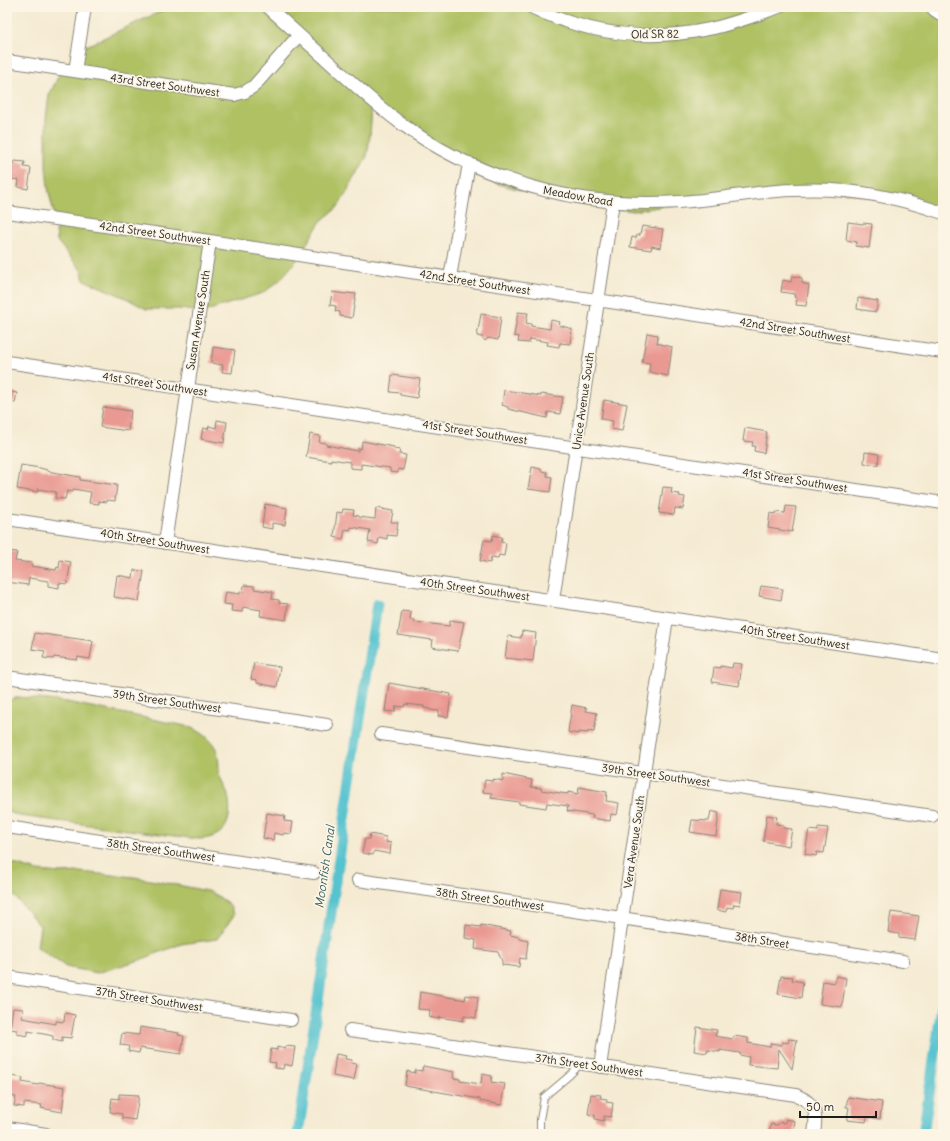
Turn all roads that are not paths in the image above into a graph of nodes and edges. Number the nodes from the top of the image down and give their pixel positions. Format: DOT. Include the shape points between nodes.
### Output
graph roads {
  1 [pos="85,7"];
  2 [pos="268,7"];
  3 [pos="531,7"];
  4 [pos="779,7"];
  5 [pos="937,7"];
  6 [pos="943,11"];
  7 [pos="299,35"];
  8 [pos="7,61"];
  9 [pos="75,71"];
  10 [pos="468,163"];
  11 [pos="613,202"];
  12 [pos="7,212"];
  13 [pos="943,213"];
  14 [pos="210,241"];
  15 [pos="450,278"];
  16 [pos="598,300"];
  17 [pos="943,352"];
  18 [pos="7,362"];
  19 [pos="187,390"];
  20 [pos="576,447"];
  21 [pos="943,502"];
  22 [pos="7,519"];
  23 [pos="165,543"];
  24 [pos="552,600"];
  25 [pos="667,618"];
  26 [pos="943,659"];
  27 [pos="7,677"];
  28 [pos="327,725"];
  29 [pos="381,734"];
  30 [pos="644,773"];
  31 [pos="932,816"];
  32 [pos="7,827"];
  33 [pos="314,873"];
  34 [pos="358,880"];
  35 [pos="622,919"];
  36 [pos="903,961"];
  37 [pos="7,977"];
  38 [pos="291,1020"];
  39 [pos="350,1030"];
  40 [pos="579,1063"];
  41 [pos="600,1067"];
  42 [pos="7,1128"];
  43 [pos="46,1134"];
  44 [pos="540,1134"];
  45 [pos="814,1134"];
  1 -- 9 [label="street"];
  2 -- 7 [label="street, Meadow Road"];
  3 -- 4 [label="street, Old SR 82" via="549,16 592,29 653,36 710,29"];
  5 -- 6 [label="highway"];
  7 -- 9 [label="street, 43rd Street Southwest" via="254,86 234,95"];
  7 -- 10 [label="street, Meadow Road" via="398,122"];
  8 -- 9 [label="street, 43rd Street Southwest"];
  10 -- 11 [label="street, Meadow Road" via="503,178 544,190"];
  10 -- 15 [label="street"];
  11 -- 13 [label="street, Meadow Road" via="678,202 818,189 886,196"];
  11 -- 16 [label="street, Unice Avenue South"];
  12 -- 14 [label="street, 42nd Street Southwest"];
  14 -- 15 [label="street, 42nd Street Southwest"];
  14 -- 19 [label="street, Susan Avenue South"];
  15 -- 16 [label="street, 42nd Street Southwest"];
  16 -- 17 [label="street, 42nd Street Southwest"];
  16 -- 20 [label="street, Unice Avenue South"];
  18 -- 19 [label="street, 41st Street Southwest"];
  19 -- 20 [label="street, 41st Street Southwest"];
  19 -- 23 [label="street, Susan Avenue South"];
  20 -- 21 [label="street, 41st Street Southwest"];
  20 -- 24 [label="street, Unice Avenue South"];
  22 -- 23 [label="street, 40th Street Southwest"];
  23 -- 24 [label="street, 40th Street Southwest"];
  24 -- 25 [label="street, 40th Street Southwest"];
  25 -- 26 [label="street, 40th Street Southwest"];
  25 -- 30 [label="street, Vera Avenue South"];
  27 -- 28 [label="street, 39th Street Southwest"];
  29 -- 30 [label="street, 39th Street Southwest"];
  30 -- 31 [label="street, 39th Street Southwest"];
  30 -- 35 [label="street, Vera Avenue South"];
  32 -- 33 [label="street, 38th Street Southwest"];
  34 -- 35 [label="street, 38th Street Southwest"];
  35 -- 36 [label="street, 38th Street"];
  35 -- 41 [label="street, Vera Avenue South"];
  37 -- 38 [label="street, 37th Street Southwest"];
  39 -- 40 [label="street, 37th Street Southwest"];
  40 -- 41 [label="street, 37th Street Southwest"];
  40 -- 44 [label="lane" via="570,1075 544,1097"];
  41 -- 45 [label="street, 37th Street Southwest" via="796,1095 806,1100 813,1108 816,1118"];
  42 -- 43 [label="street"];
}
